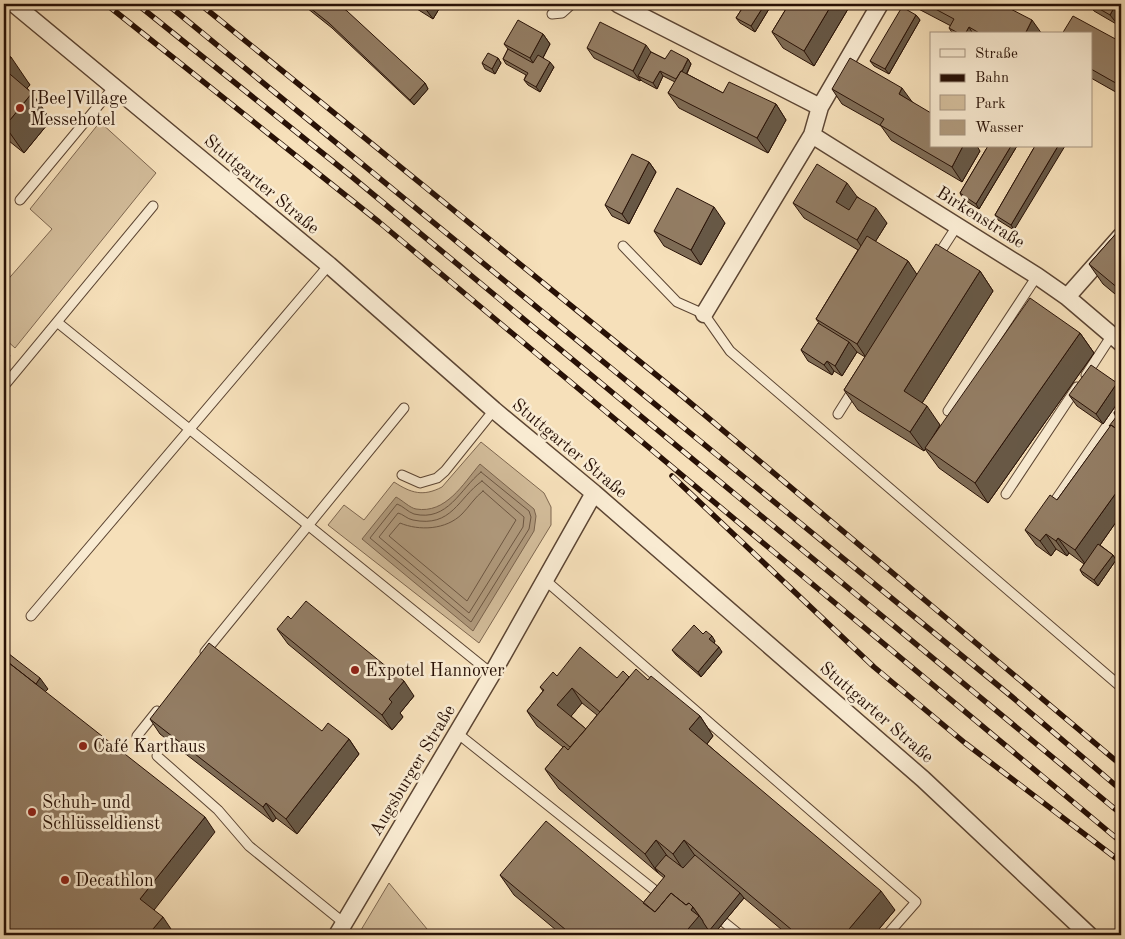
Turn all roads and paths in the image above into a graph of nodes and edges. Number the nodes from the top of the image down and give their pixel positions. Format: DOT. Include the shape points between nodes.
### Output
graph roads {
  1 [pos="14,4"];
  2 [pos="572,4"];
  3 [pos="618,4"];
  4 [pos="880,4"];
  5 [pos="552,14"];
  6 [pos="113,88"];
  7 [pos="820,107"];
  8 [pos="812,135"];
  9 [pos="20,200"];
  10 [pos="154,206"];
  11 [pos="957,226"];
  12 [pos="1121,236"];
  13 [pos="623,246"];
  14 [pos="329,265"];
  15 [pos="931,267"];
  16 [pos="1037,276"];
  17 [pos="1067,297"];
  18 [pos="704,314"];
  19 [pos="57,322"];
  20 [pos="1117,339"];
  21 [pos="859,382"];
  22 [pos="4,386"];
  23 [pos="1121,405"];
  24 [pos="404,408"];
  25 [pos="494,410"];
  26 [pos="948,410"];
  27 [pos="838,414"];
  28 [pos="189,429"];
  29 [pos="402,475"];
  30 [pos="594,493"];
  31 [pos="1006,494"];
  32 [pos="1045,515"];
  33 [pos="308,525"];
  34 [pos="545,580"];
  35 [pos="31,616"];
  36 [pos="199,659"];
  37 [pos="492,674"];
  38 [pos="1121,686"];
  39 [pos="165,701"];
  40 [pos="457,733"];
  41 [pos="137,736"];
  42 [pos="156,756"];
  43 [pos="674,905"];
  44 [pos="706,908"];
  45 [pos="341,929"];
  46 [pos="740,935"];
  47 [pos="887,935"];
  48 [pos="1089,935"];
  1 -- 6 [label="street, Stuttgarter Straße"];
  2 -- 5 [label="lane" via="562,13"];
  3 -- 7 [label="street"];
  4 -- 7 [label="street"];
  6 -- 9 [label="lane"];
  6 -- 14 [label="street, Stuttgarter Straße"];
  7 -- 8 [label="street"];
  8 -- 11 [label="street, Birkenstraße"];
  8 -- 18 [label="street"];
  10 -- 19 [label="lane"];
  11 -- 15 [label="lane"];
  11 -- 16 [label="street, Birkenstraße"];
  12 -- 17 [label="street"];
  13 -- 18 [label="lane" via="676,302"];
  14 -- 25 [label="street, Stuttgarter Straße"];
  14 -- 28 [label="lane"];
  16 -- 17 [label="street, Birkenstraße"];
  16 -- 26 [label="lane"];
  17 -- 20 [label="street, Birkenstraße"];
  18 -- 38 [label="lane" via="730,351"];
  19 -- 22 [label="lane"];
  19 -- 28 [label="lane"];
  20 -- 31 [label="lane"];
  21 -- 27 [label="lane"];
  23 -- 32 [label="lane"];
  24 -- 33 [label="lane"];
  25 -- 29 [label="lane" via="437,478 420,483"];
  25 -- 30 [label="street, Stuttgarter Straße"];
  28 -- 33 [label="lane"];
  28 -- 35 [label="lane"];
  30 -- 34 [label="street, Augsburger Straße"];
  30 -- 48 [label="street, Stuttgarter Straße" via="923,778"];
  33 -- 36 [label="lane"];
  33 -- 37 [label="lane"];
  34 -- 37 [label="street, Augsburger Straße"];
  34 -- 47 [label="lane" via="916,902"];
  37 -- 40 [label="street, Augsburger Straße"];
  39 -- 41 [label="lane"];
  40 -- 43 [label="lane"];
  40 -- 45 [label="street, Augsburger Straße"];
  42 -- 45 [label="lane" via="218,810 249,846"];
  44 -- 46 [label="lane"];
}
